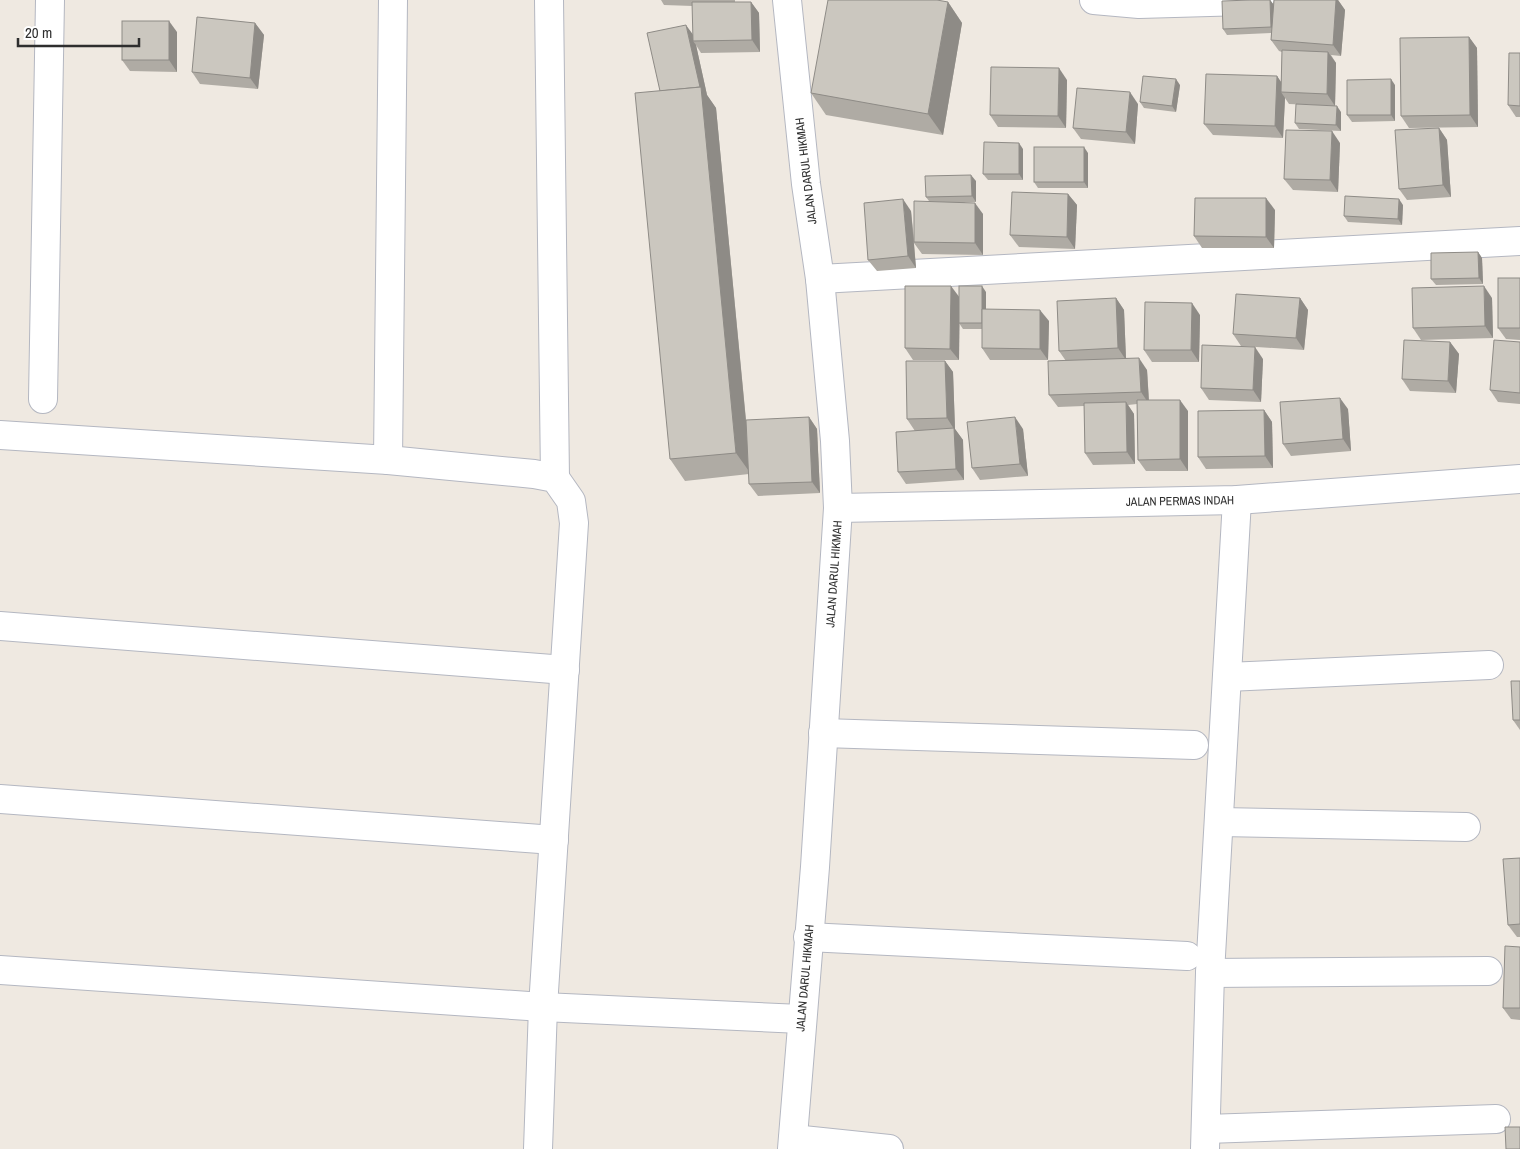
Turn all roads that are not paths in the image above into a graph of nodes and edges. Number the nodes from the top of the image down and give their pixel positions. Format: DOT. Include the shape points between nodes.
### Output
graph roads {
  1 [pos="50,0"];
  2 [pos="393,0"];
  3 [pos="549,0"];
  4 [pos="787,0"];
  5 [pos="1094,0"];
  6 [pos="1280,0"];
  7 [pos="1520,241"];
  8 [pos="820,279"];
  9 [pos="43,399"];
  10 [pos="0,435"];
  11 [pos="388,460"];
  12 [pos="555,478"];
  13 [pos="1520,479"];
  14 [pos="1236,500"];
  15 [pos="838,508"];
  16 [pos="0,626"];
  17 [pos="1489,665"];
  18 [pos="565,670"];
  19 [pos="1227,677"];
  20 [pos="823,733"];
  21 [pos="1194,745"];
  22 [pos="0,799"];
  23 [pos="1220,822"];
  24 [pos="1466,827"];
  25 [pos="554,840"];
  26 [pos="808,938"];
  27 [pos="1187,956"];
  28 [pos="0,970"];
  29 [pos="1488,970"];
  30 [pos="1210,973"];
  31 [pos="543,1007"];
  32 [pos="801,1019"];
  33 [pos="1496,1119"];
  34 [pos="1205,1139"];
  35 [pos="792,1144"];
  36 [pos="538,1149"];
  37 [pos="889,1149"];
  1 -- 9 [label="street"];
  2 -- 11 [label="street"];
  3 -- 12 [label="street"];
  4 -- 8 [label="street, JALAN DARUL HIKMAH" via="806,184"];
  5 -- 6 [label="street" via="1139,4"];
  7 -- 8 [label="street"];
  8 -- 15 [label="street, JALAN DARUL HIKMAH" via="836,441"];
  10 -- 11 [label="street"];
  11 -- 12 [label="street"];
  12 -- 18 [label="street" via="571,501 574,523"];
  13 -- 14 [label="street, JALAN PERMAS INDAH"];
  14 -- 15 [label="street, JALAN PERMAS INDAH"];
  14 -- 19 [label="street"];
  15 -- 20 [label="street, JALAN DARUL HIKMAH"];
  16 -- 18 [label="street"];
  17 -- 19 [label="street"];
  18 -- 25 [label="street"];
  19 -- 23 [label="street"];
  20 -- 21 [label="street"];
  20 -- 26 [label="street, JALAN DARUL HIKMAH"];
  22 -- 25 [label="street"];
  23 -- 24 [label="street"];
  23 -- 30 [label="street"];
  25 -- 31 [label="street"];
  26 -- 27 [label="street"];
  26 -- 32 [label="street, JALAN DARUL HIKMAH"];
  28 -- 31 [label="street"];
  29 -- 30 [label="street"];
  30 -- 34 [label="street"];
  31 -- 32 [label="street"];
  31 -- 36 [label="street"];
  32 -- 35 [label="street, JALAN DARUL HIKMAH"];
  33 -- 34 [label="street"];
  35 -- 37 [label="street"];
}
